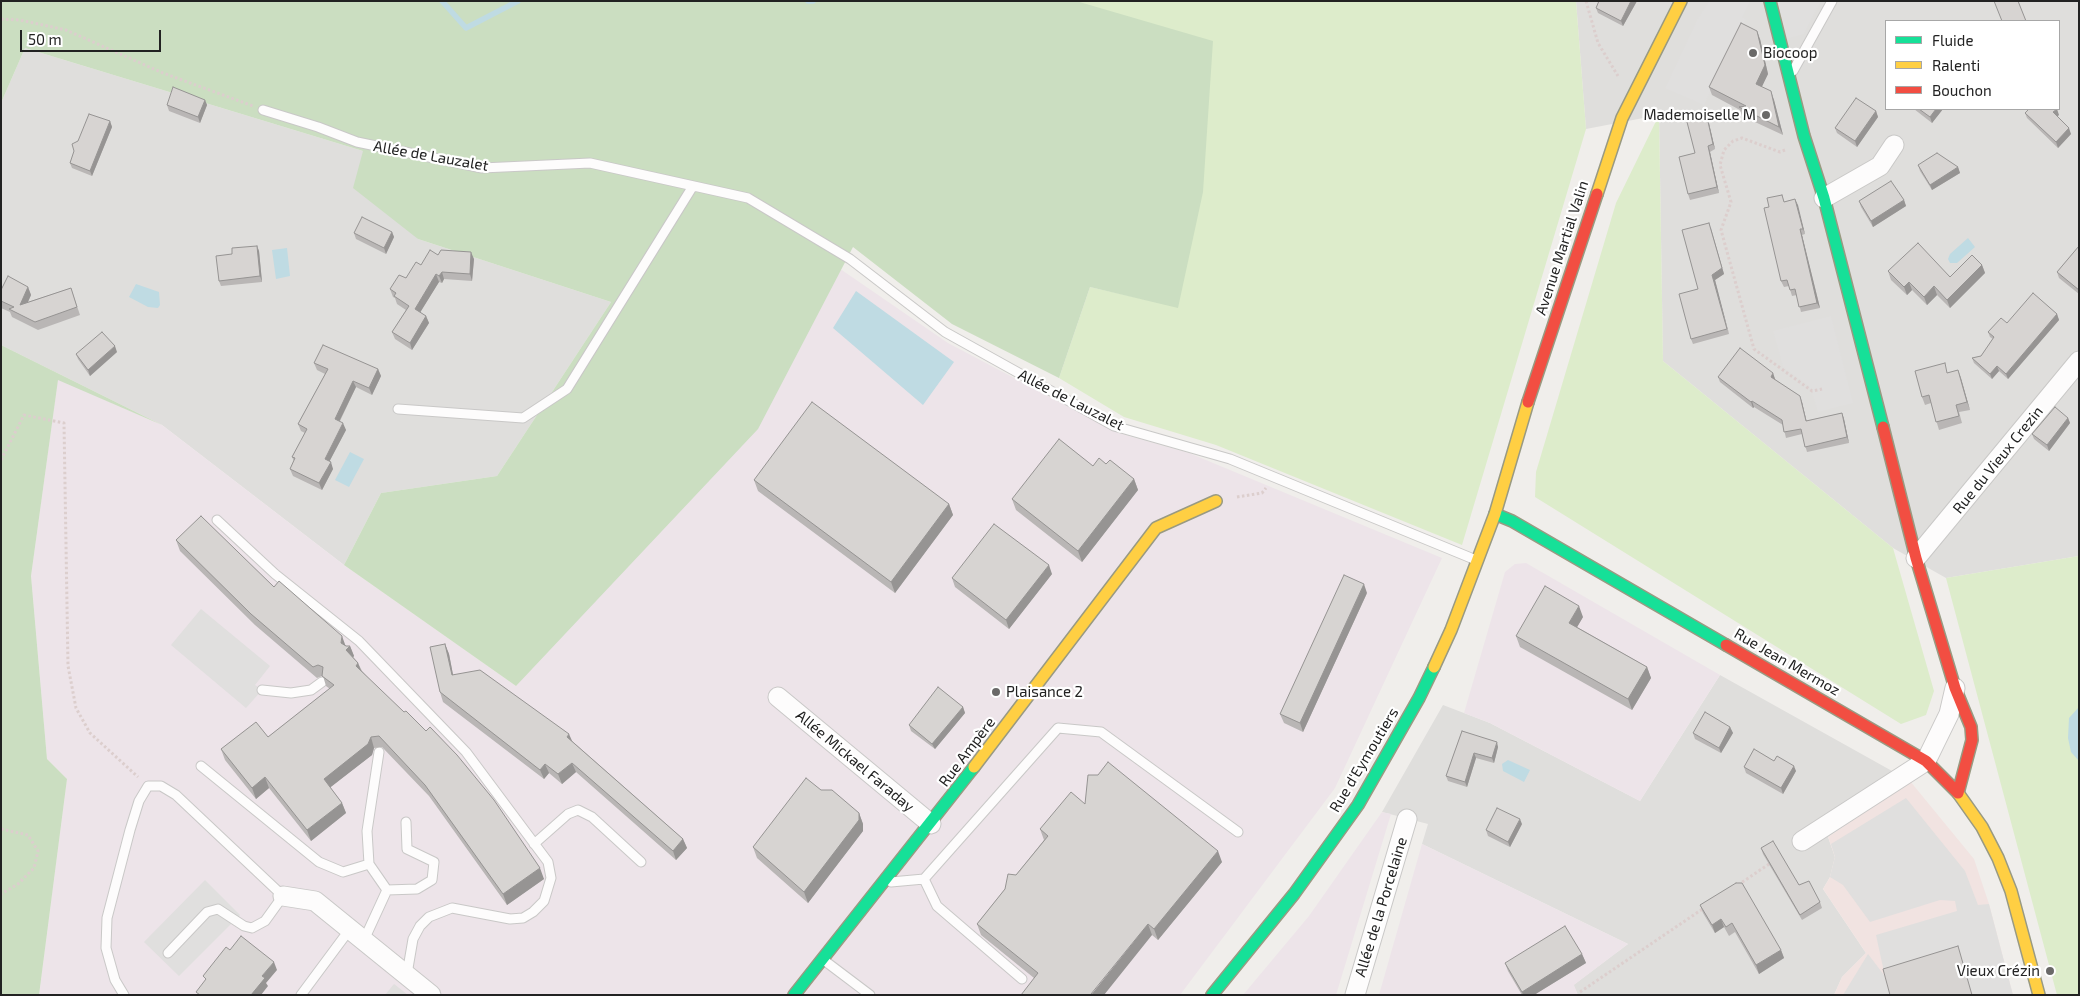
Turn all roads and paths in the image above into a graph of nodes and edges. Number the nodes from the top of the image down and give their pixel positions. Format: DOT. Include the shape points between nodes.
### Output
graph roads {
  1 [pos="1586,1"];
  2 [pos="1681,1"];
  3 [pos="1770,1"];
  4 [pos="1832,1"];
  5 [pos="1,19"];
  6 [pos="1790,78"];
  7 [pos="1633,92"];
  8 [pos="262,110"];
  9 [pos="1804,136"];
  10 [pos="1894,146"];
  11 [pos="693,186"];
  12 [pos="1824,198"];
  13 [pos="2079,361"];
  14 [pos="1822,389"];
  15 [pos="398,409"];
  16 [pos="1,460"];
  17 [pos="1275,478"];
  18 [pos="1216,501"];
  19 [pos="1495,514"];
  20 [pos="217,520"];
  21 [pos="1916,558"];
  22 [pos="1478,561"];
  23 [pos="359,641"];
  24 [pos="350,651"];
  25 [pos="322,682"];
  26 [pos="1956,688"];
  27 [pos="262,690"];
  28 [pos="778,697"];
  29 [pos="379,752"];
  30 [pos="1926,761"];
  31 [pos="200,766"];
  32 [pos="148,786"];
  33 [pos="1958,793"];
  34 [pos="1408,819"];
  35 [pos="406,822"];
  36 [pos="931,824"];
  37 [pos="1,829"];
  38 [pos="1238,832"];
  39 [pos="1802,841"];
  40 [pos="534,844"];
  41 [pos="1778,858"];
  42 [pos="641,862"];
  43 [pos="369,864"];
  44 [pos="924,879"];
  45 [pos="884,882"];
  46 [pos="1737,886"];
  47 [pos="387,890"];
  48 [pos="1,894"];
  49 [pos="283,896"];
  50 [pos="1712,902"];
  51 [pos="357,935"];
  52 [pos="168,953"];
  53 [pos="822,959"];
  54 [pos="407,974"];
  55 [pos="1022,979"];
  56 [pos="1579,994"];
  57 [pos="124,995"];
  58 [pos="301,995"];
  59 [pos="431,995"];
  60 [pos="794,995"];
  61 [pos="870,995"];
  62 [pos="1212,995"];
  63 [pos="1355,995"];
  64 [pos="2039,995"];
  1 -- 7 [label="path" via="1598,43 1616,73"];
  2 -- 7 [label="main road, Avenue Martial Valin"];
  3 -- 6 [label="main road"];
  4 -- 6 [label="lane"];
  5 -- 8 [label="path" via="66,30 163,73"];
  6 -- 9 [label="main road"];
  7 -- 19 [label="main road, Avenue Martial Valin" via="1581,234"];
  8 -- 11 [label="lane, Allée de Lauzalet" via="357,142 482,168 590,163"];
  9 -- 12 [label="main road"];
  9 -- 14 [label="path" via="1780,152 1742,138 1733,140 1724,150 1720,165 1731,202 1721,230 1754,348 1812,391"];
  10 -- 12 [label="street" via="1880,166"];
  11 -- 15 [label="lane" via="567,390 523,418"];
  11 -- 17 [label="lane, Allée de Lauzalet" via="748,198 850,259 945,332 1114,426 1230,459"];
  12 -- 21 [label="main road"];
  13 -- 21 [label="street, Rue du Vieux Crezin"];
  16 -- 32 [label="path" via="24,416 64,423 68,666 76,708 90,733"];
  17 -- 18 [label="path" via="1262,493"];
  17 -- 22 [label="lane, Allée de Lauzalet"];
  18 -- 36 [label="main road, Rue Ampère" via="1156,528"];
  19 -- 22 [label="main road, Rue d'Eymoutiers"];
  19 -- 30 [label="main road, Rue Jean Mermoz"];
  20 -- 23 [label="lane" via="275,574"];
  21 -- 26 [label="main road"];
  22 -- 62 [label="main road, Rue d'Eymoutiers" via="1419,698 1358,805 1294,894"];
  23 -- 24 [label="lane"];
  23 -- 40 [label="lane" via="466,752"];
  25 -- 27 [label="lane" via="311,690 292,693"];
  26 -- 30 [label="street" via="1949,714"];
  26 -- 33 [label="main road" via="1972,727 1972,740"];
  28 -- 36 [label="street, Allée Mickael Faraday"];
  29 -- 43 [label="lane" via="368,831"];
  30 -- 33 [label="main road, Rue Jean Mermoz"];
  30 -- 39 [label="street"];
  31 -- 43 [label="lane" via="319,862 343,872"];
  32 -- 49 [label="lane" via="161,786 176,795"];
  32 -- 57 [label="lane" via="139,801 107,918 106,948 115,980"];
  33 -- 64 [label="main road, Rue Jean Mermoz" via="1982,827 1998,858 2011,891"];
  34 -- 63 [label="street, Allée de la Porcelaine"];
  35 -- 47 [label="lane" via="407,849 434,862 432,880 417,889"];
  36 -- 45 [label="main road, Rue Ampère"];
  37 -- 48 [label="path" via="28,835 38,851 34,868 18,884"];
  38 -- 44 [label="lane" via="1101,732 1058,728"];
  40 -- 42 [label="lane" via="568,814 578,810 592,817"];
  40 -- 54 [label="lane" via="548,862 551,878 544,901 523,918 510,919 452,908 429,917 413,939"];
  41 -- 46 [label="path"];
  43 -- 47 [label="lane"];
  44 -- 45 [label="lane"];
  44 -- 55 [label="lane" via="937,906"];
  45 -- 53 [label="main road, Rue Ampère"];
  47 -- 51 [label="lane"];
  49 -- 51 [label="street" via="315,901"];
  49 -- 52 [label="lane" via="265,921 252,928 218,909 206,912"];
  50 -- 56 [label="path"];
  51 -- 54 [label="street"];
  51 -- 58 [label="lane"];
  53 -- 60 [label="main road, Rue Ampère"];
  53 -- 61 [label="lane"];
  54 -- 59 [label="street"];
}
